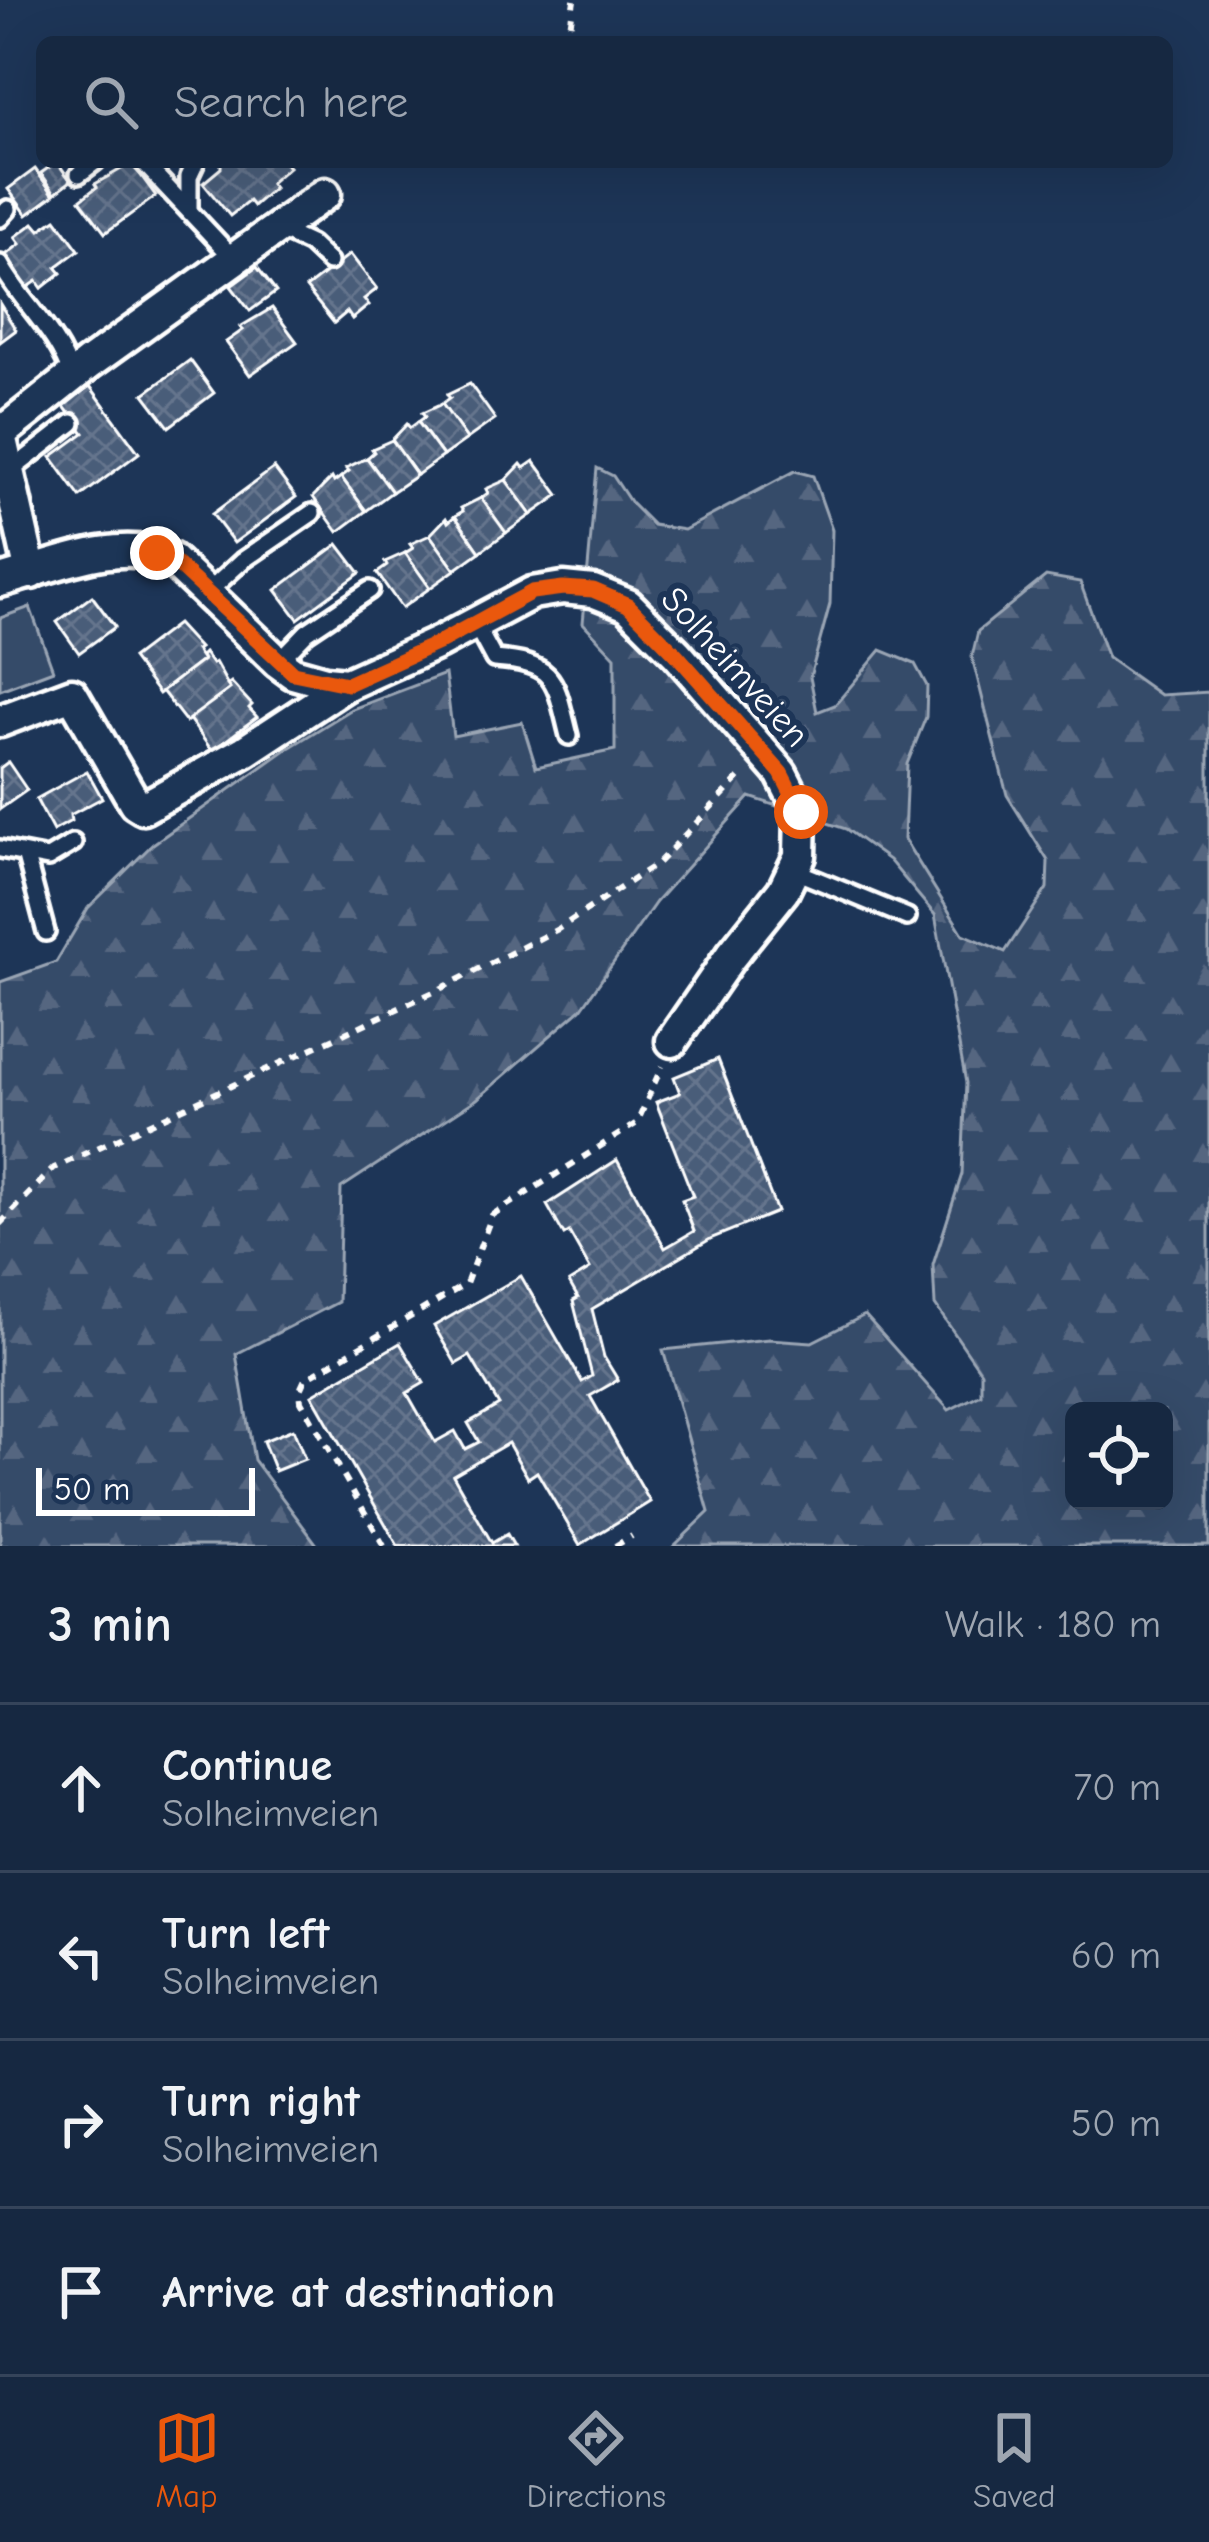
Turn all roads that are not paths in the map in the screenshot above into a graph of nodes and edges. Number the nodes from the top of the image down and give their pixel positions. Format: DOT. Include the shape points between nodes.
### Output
graph roads {
  1 [pos="86,168"];
  2 [pos="149,168"];
  3 [pos="193,168"];
  4 [pos="79,174"];
  5 [pos="325,194"];
  6 [pos="189,208"];
  7 [pos="278,229"];
  8 [pos="235,260"];
  9 [pos="329,262"];
  10 [pos="0,264"];
  11 [pos="72,377"];
  12 [pos="73,423"];
  13 [pos="0,433"];
  14 [pos="6,470"];
  15 [pos="312,513"];
  16 [pos="31,573"];
  17 [pos="0,581"];
  18 [pos="370,590"];
  19 [pos="207,593"];
  20 [pos="474,622"];
  21 [pos="278,662"];
  22 [pos="347,684"];
  23 [pos="0,721"];
  24 [pos="569,736"];
  25 [pos="74,843"];
  26 [pos="0,849"];
  27 [pos="26,856"];
  28 [pos="793,870"];
  29 [pos="907,916"];
  30 [pos="46,932"];
  31 [pos="672,1041"];
  1 -- 4 [label="lane"];
  2 -- 6 [label="lane"];
  3 -- 6 [label="lane"];
  5 -- 7 [label="street"];
  6 -- 8 [label="lane"];
  7 -- 8 [label="street"];
  7 -- 9 [label="lane"];
  8 -- 11 [label="street"];
  10 -- 11 [label="lane" via="48,327"];
  11 -- 13 [label="street"];
  12 -- 14 [label="lane"];
  13 -- 14 [label="street"];
  14 -- 16 [label="street"];
  15 -- 19 [label="lane"];
  16 -- 17 [label="street"];
  16 -- 19 [label="street" via="142,551 171,559"];
  18 -- 21 [label="lane"];
  19 -- 21 [label="street"];
  20 -- 22 [label="street, Solheimveien"];
  20 -- 24 [label="lane" via="494,659 530,661 554,679"];
  20 -- 28 [label="street, Solheimveien" via="532,592 563,588 628,605 781,773 801,812"];
  21 -- 22 [label="street" via="309,679"];
  22 -- 23 [label="street, Solheimveien" via="143,808 72,694"];
  25 -- 27 [label="lane" via="48,858"];
  26 -- 27 [label="lane"];
  27 -- 30 [label="lane"];
  28 -- 29 [label="lane"];
  28 -- 31 [label="street, Solheimveien"];
}
